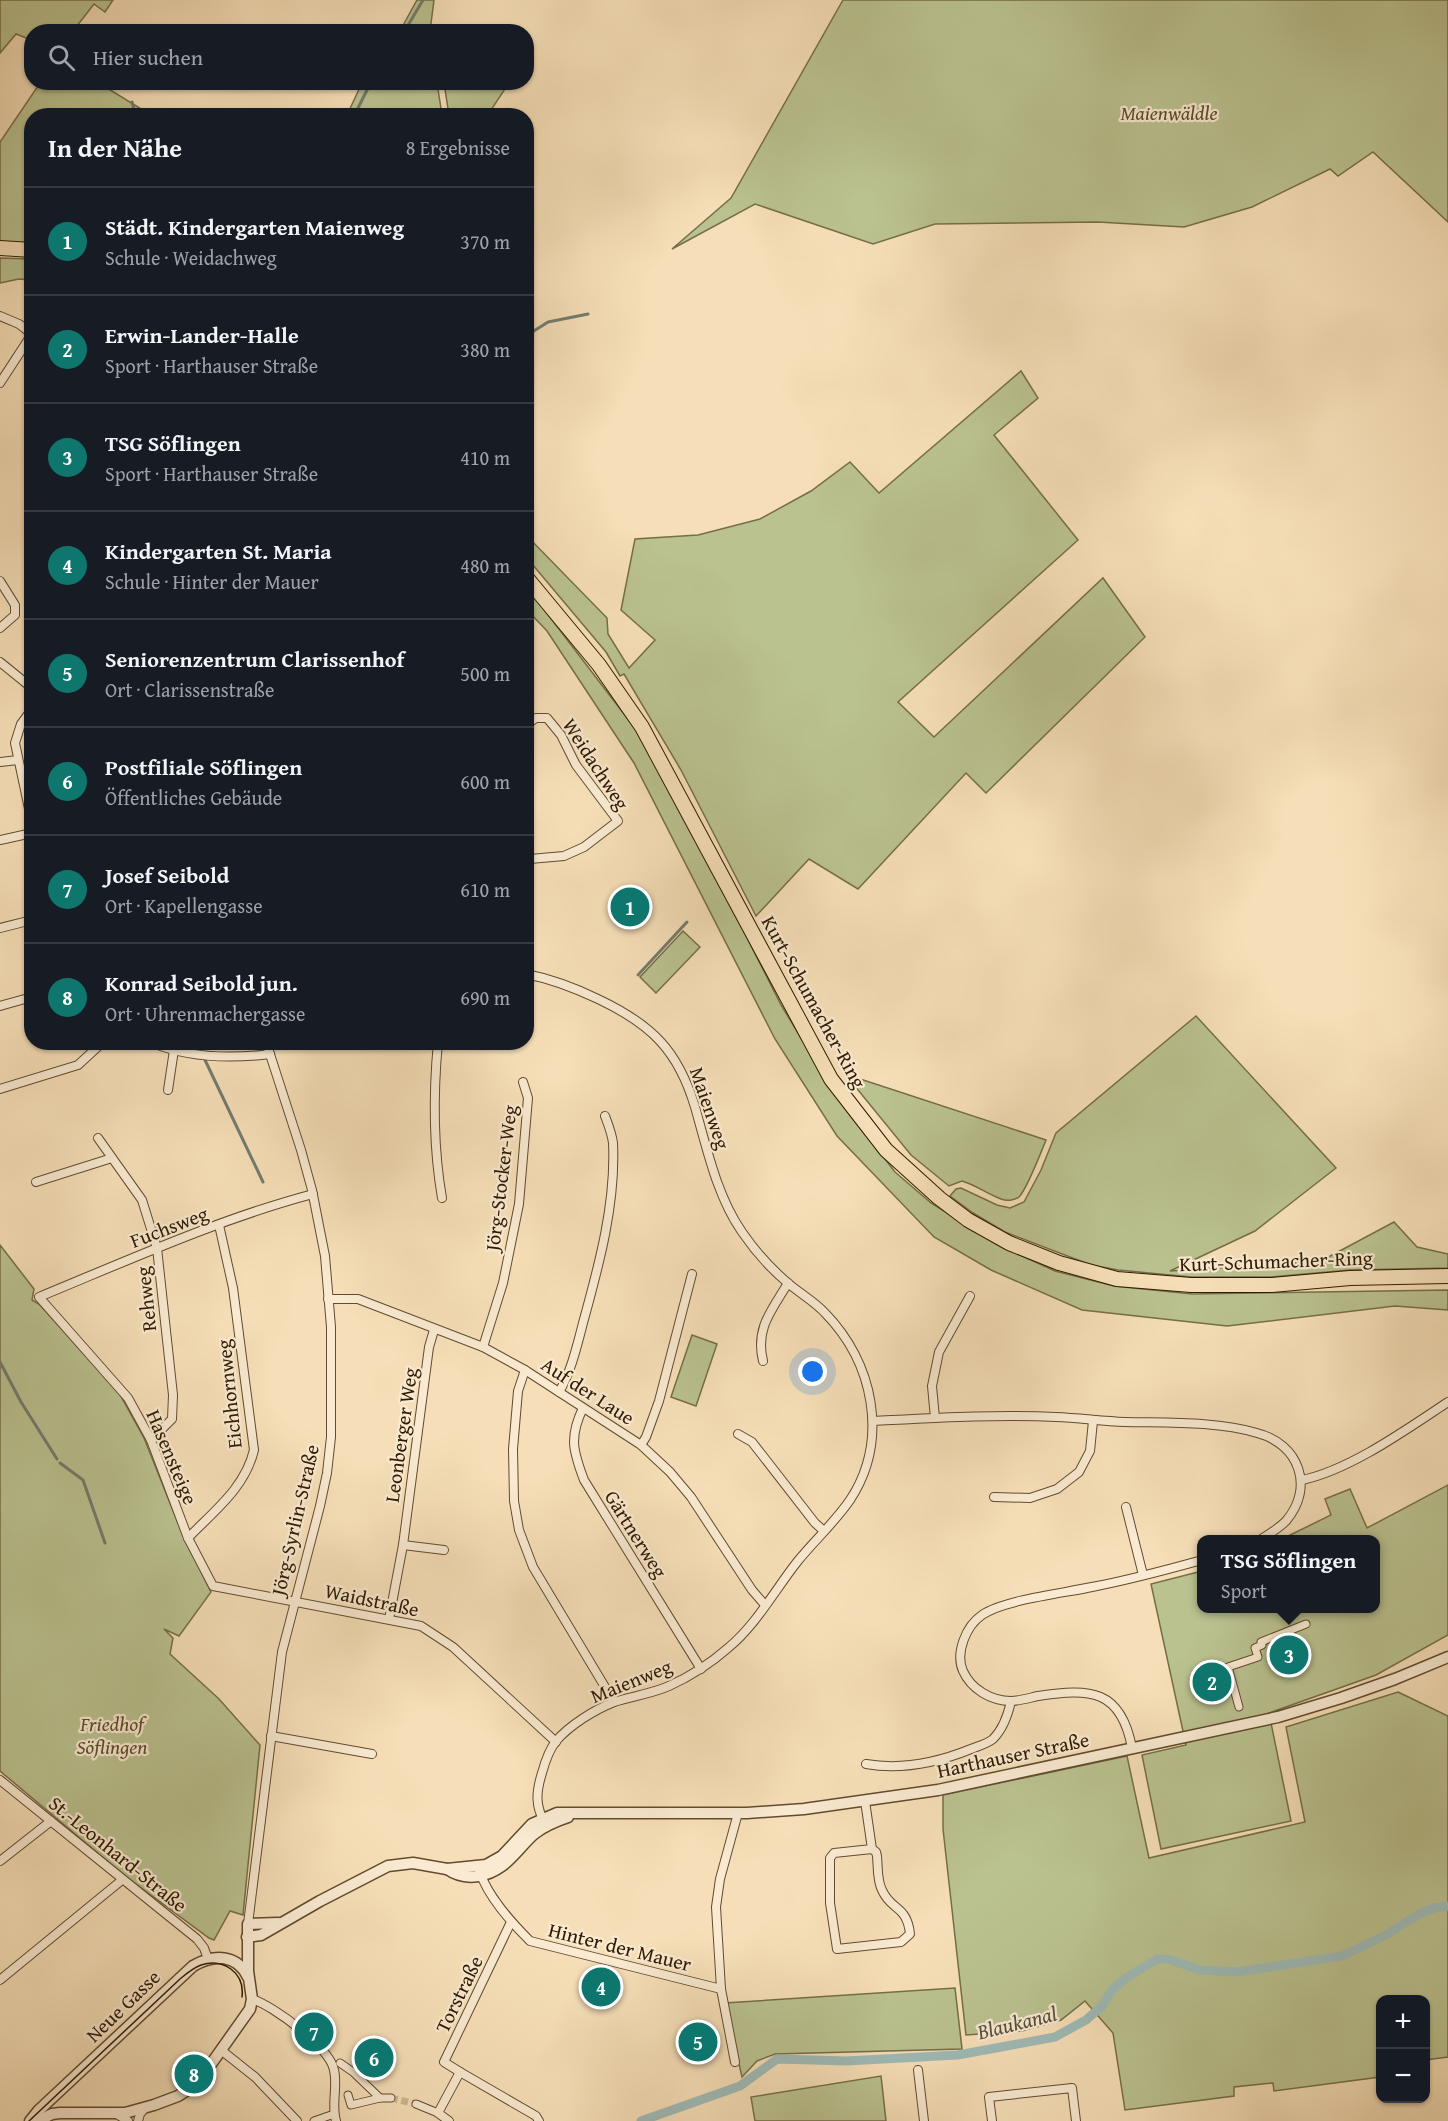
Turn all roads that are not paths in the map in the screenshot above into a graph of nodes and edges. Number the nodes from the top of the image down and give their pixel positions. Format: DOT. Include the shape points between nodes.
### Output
graph roads {
  1 [pos="0,248"];
  2 [pos="24,250"];
  3 [pos="0,316"];
  4 [pos="24,328"];
  5 [pos="24,346"];
  6 [pos="0,383"];
  7 [pos="0,581"];
  8 [pos="534,587"];
  9 [pos="0,628"];
  10 [pos="0,662"];
  11 [pos="24,682"];
  12 [pos="534,719"];
  13 [pos="24,722"];
  14 [pos="18,760"];
  15 [pos="0,762"];
  16 [pos="24,787"];
  17 [pos="24,835"];
  18 [pos="0,840"];
  19 [pos="534,858"];
  20 [pos="24,922"];
  21 [pos="0,928"];
  22 [pos="534,976"];
  23 [pos="24,999"];
  24 [pos="0,1006"];
  25 [pos="94,1050"];
  26 [pos="174,1050"];
  27 [pos="269,1050"];
  28 [pos="437,1050"];
  29 [pos="270,1053"];
  30 [pos="524,1082"];
  31 [pos="0,1089"];
  32 [pos="168,1089"];
  33 [pos="605,1116"];
  34 [pos="98,1138"];
  35 [pos="112,1158"];
  36 [pos="36,1182"];
  37 [pos="313,1194"];
  38 [pos="442,1198"];
  39 [pos="219,1225"];
  40 [pos="157,1248"];
  41 [pos="692,1274"];
  42 [pos="1448,1276"];
  43 [pos="788,1283"];
  44 [pos="970,1296"];
  45 [pos="39,1297"];
  46 [pos="328,1299"];
  47 [pos="434,1330"];
  48 [pos="483,1347"];
  49 [pos="763,1361"];
  50 [pos="525,1370"];
  51 [pos="559,1392"];
  52 [pos="1448,1402"];
  53 [pos="583,1408"];
  54 [pos="935,1418"];
  55 [pos="874,1420"];
  56 [pos="1093,1421"];
  57 [pos="738,1434"];
  58 [pos="151,1440"];
  59 [pos="641,1445"];
  60 [pos="1302,1480"];
  61 [pos="994,1497"];
  62 [pos="1126,1507"];
  63 [pos="824,1531"];
  64 [pos="1267,1535"];
  65 [pos="188,1538"];
  66 [pos="403,1545"];
  67 [pos="444,1550"];
  68 [pos="1197,1561"];
  69 [pos="1143,1575"];
  70 [pos="213,1586"];
  71 [pos="295,1601"];
  72 [pos="765,1605"];
  73 [pos="389,1619"];
  74 [pos="1306,1624"];
  75 [pos="1448,1657"];
  76 [pos="701,1669"];
  77 [pos="1011,1701"];
  78 [pos="614,1702"];
  79 [pos="1239,1707"];
  80 [pos="271,1736"];
  81 [pos="556,1742"];
  82 [pos="1132,1748"];
  83 [pos="372,1754"];
  84 [pos="866,1764"];
  85 [pos="0,1780"];
  86 [pos="865,1801"];
  87 [pos="738,1813"];
  88 [pos="51,1821"];
  89 [pos="544,1822"];
  90 [pos="872,1849"];
  91 [pos="0,1861"];
  92 [pos="480,1871"];
  93 [pos="122,1880"];
  94 [pos="511,1922"];
  95 [pos="280,1923"];
  96 [pos="248,1924"];
  97 [pos="247,1938"];
  98 [pos="208,1959"];
  99 [pos="230,1959"];
  100 [pos="249,1977"];
  101 [pos="0,1980"];
  102 [pos="721,1989"];
  103 [pos="252,1999"];
  104 [pos="220,2050"];
  105 [pos="735,2062"];
  106 [pos="337,2066"];
  107 [pos="918,2070"];
  108 [pos="460,2072"];
  109 [pos="66,2085"];
  110 [pos="348,2095"];
  111 [pos="380,2098"];
  112 [pos="391,2098"];
  113 [pos="416,2104"];
  114 [pos="145,2108"];
  115 [pos="74,2112"];
  116 [pos="438,2113"];
  117 [pos="121,2116"];
  118 [pos="335,2117"];
  119 [pos="30,2121"];
  120 [pos="38,2121"];
  121 [pos="138,2121"];
  122 [pos="297,2121"];
  123 [pos="314,2121"];
  124 [pos="449,2121"];
  125 [pos="539,2121"];
  126 [pos="924,2121"];
  127 [pos="992,2121"];
  128 [pos="1076,2121"];
  1 -- 2 [label="main road"];
  3 -- 4 [label="street"];
  5 -- 6 [label="street"];
  7 -- 9 [label="street" via="15,605 15,615"];
  8 -- 42 [label="main road, Kurt-Schumacher-Ring" via="599,665 642,727 831,1079 886,1150 968,1220 1009,1244 1059,1263 1117,1278 1191,1285 1272,1285 1350,1278"];
  10 -- 11 [label="street"];
  12 -- 19 [label="street, Weidachweg" via="547,718 618,821 584,847 564,856"];
  13 -- 14 [label="street" via="15,743"];
  14 -- 15 [label="street"];
  14 -- 16 [label="street"];
  17 -- 18 [label="street"];
  20 -- 21 [label="street"];
  22 -- 43 [label="street, Maienweg" via="618,1008 663,1043 681,1068 716,1178 741,1231"];
  23 -- 24 [label="street"];
  25 -- 31 [label="street" via="78,1065"];
  26 -- 29 [label="street" via="239,1058"];
  26 -- 32 [label="street"];
  27 -- 29 [label="street, Jörg-Syrlin-Straße"];
  28 -- 38 [label="street" via="434,1121"];
  29 -- 37 [label="street, Jörg-Syrlin-Straße"];
  30 -- 48 [label="street, Jörg-Stocker-Weg" via="528,1098 519,1204 503,1283"];
  33 -- 51 [label="street" via="613,1141 609,1213 599,1268"];
  34 -- 35 [label="street, Rehweg"];
  35 -- 36 [label="street"];
  35 -- 40 [label="street, Rehweg" via="142,1200"];
  37 -- 39 [label="street, Fuchsweg"];
  37 -- 46 [label="street, Jörg-Syrlin-Straße" via="325,1256"];
  39 -- 40 [label="street, Fuchsweg"];
  39 -- 65 [label="street, Eichhornweg" via="233,1288 254,1450 250,1467 238,1487"];
  40 -- 45 [label="street, Fuchsweg"];
  40 -- 58 [label="street, Rehweg" via="173,1395 172,1419"];
  41 -- 59 [label="street" via="659,1401"];
  43 -- 49 [label="street" via="764,1323 760,1338"];
  43 -- 55 [label="street, Maienweg" via="844,1334 858,1357"];
  44 -- 54 [label="street" via="939,1352 932,1386"];
  45 -- 58 [label="street, Hasensteige" via="128,1398"];
  46 -- 47 [label="street, Auf der Laue" via="358,1299"];
  46 -- 71 [label="street, Jörg-Syrlin-Straße" via="330,1449 321,1506"];
  47 -- 48 [label="street, Auf der Laue"];
  47 -- 66 [label="street, Leonberger Weg"];
  48 -- 50 [label="street, Auf der Laue"];
  50 -- 51 [label="street, Auf der Laue"];
  50 -- 78 [label="street" via="518,1391 513,1449 519,1530 533,1567"];
  51 -- 53 [label="street, Auf der Laue"];
  52 -- 60 [label="street" via="1342,1467"];
  53 -- 59 [label="street, Auf der Laue"];
  53 -- 76 [label="street, Gärtnerweg" via="573,1437 574,1454 584,1480"];
  54 -- 55 [label="street"];
  54 -- 56 [label="street" via="1056,1417"];
  55 -- 63 [label="street, Maienweg" via="860,1480 850,1500"];
  56 -- 60 [label="street" via="1221,1426 1255,1432 1288,1450"];
  56 -- 61 [label="street" via="1085,1463 1058,1489 1030,1498"];
  57 -- 63 [label="street" via="752,1442"];
  58 -- 65 [label="street, Hasensteige"];
  59 -- 72 [label="street, Auf der Laue" via="691,1497"];
  60 -- 64 [label="street" via="1294,1509"];
  62 -- 69 [label="street"];
  63 -- 72 [label="street, Maienweg"];
  65 -- 70 [label="street, Hasensteige"];
  66 -- 67 [label="street"];
  66 -- 73 [label="street, Leonberger Weg"];
  68 -- 69 [label="street"];
  69 -- 77 [label="street" via="994,1608 975,1620 962,1644 962,1669 979,1691"];
  70 -- 71 [label="street, Waidstraße"];
  71 -- 73 [label="street, Waidstraße"];
  71 -- 80 [label="street, Jörg-Syrlin-Straße" via="282,1652"];
  72 -- 76 [label="street, Maienweg" via="740,1638"];
  73 -- 81 [label="street, Waidstraße" via="421,1626 440,1638"];
  74 -- 79 [label="street" via="1261,1642 1255,1648 1258,1657 1228,1667"];
  75 -- 82 [label="street, Harthauser Straße" via="1314,1707"];
  76 -- 78 [label="street, Maienweg" via="651,1694"];
  77 -- 82 [label="street" via="1078,1692 1101,1697 1123,1716"];
  77 -- 84 [label="street" via="1001,1729 978,1746 937,1761 881,1767"];
  78 -- 81 [label="street, Maienweg" via="579,1722"];
  80 -- 83 [label="street"];
  80 -- 96 [label="street, Jörg-Syrlin-Straße"];
  81 -- 89 [label="street, Maienweg" via="537,1786 537,1802"];
  82 -- 86 [label="street, Harthauser Straße" via="938,1790"];
  85 -- 88 [label="street, St.-Leonhard-Straße"];
  86 -- 87 [label="street, Harthauser Straße"];
  86 -- 90 [label="street"];
  87 -- 89 [label="street, Harthauser Straße" via="557,1814"];
  87 -- 102 [label="street" via="716,1906"];
  88 -- 91 [label="street"];
  88 -- 93 [label="street, St.-Leonhard-Straße"];
  89 -- 92 [label="street" via="532,1824 502,1856"];
  90 -- 90 [label="street" via="834,1853 830,1858 830,1904 837,1949 901,1942 910,1934 906,1916 881,1889 877,1856"];
  92 -- 94 [label="street, Hinter der Mauer"];
  92 -- 95 [label="street" via="413,1863 388,1866"];
  93 -- 98 [label="street, St.-Leonhard-Straße" via="200,1942"];
  93 -- 101 [label="street"];
  94 -- 102 [label="street, Hinter der Mauer" via="530,1941"];
  94 -- 108 [label="street, Torstraße" via="444,2062"];
  95 -- 96 [label="street"];
  95 -- 97 [label="street" via="261,1935"];
  96 -- 97 [label="street, Jörg-Syrlin-Straße"];
  97 -- 99 [label="street"];
  97 -- 100 [label="street, Jörg-Syrlin-Straße"];
  98 -- 99 [label="street"];
  98 -- 109 [label="street, Neue Gasse" via="180,1976"];
  99 -- 100 [label="street"];
  100 -- 103 [label="street, Jörg-Syrlin-Straße"];
  102 -- 105 [label="street"];
  103 -- 104 [label="street" via="244,2020"];
  103 -- 106 [label="street" via="316,2043"];
  104 -- 114 [label="street" via="204,2074 186,2091"];
  104 -- 122 [label="street" via="255,2077"];
  106 -- 111 [label="street" via="353,2072"];
  106 -- 118 [label="street"];
  107 -- 126 [label="street"];
  108 -- 116 [label="street"];
  108 -- 125 [label="street"];
  109 -- 115 [label="street" via="60,2101 65,2109"];
  109 -- 119 [label="street, Neue Gasse"];
  110 -- 111 [label="street" via="351,2105"];
  111 -- 112 [label="street"];
  113 -- 116 [label="street"];
  114 -- 117 [label="street"];
  114 -- 121 [label="street"];
  115 -- 117 [label="street"];
  115 -- 120 [label="street" via="55,2113"];
  116 -- 124 [label="street"];
  118 -- 123 [label="street"];
  127 -- 128 [label="street" via="989,2097 1072,2088"];
}
